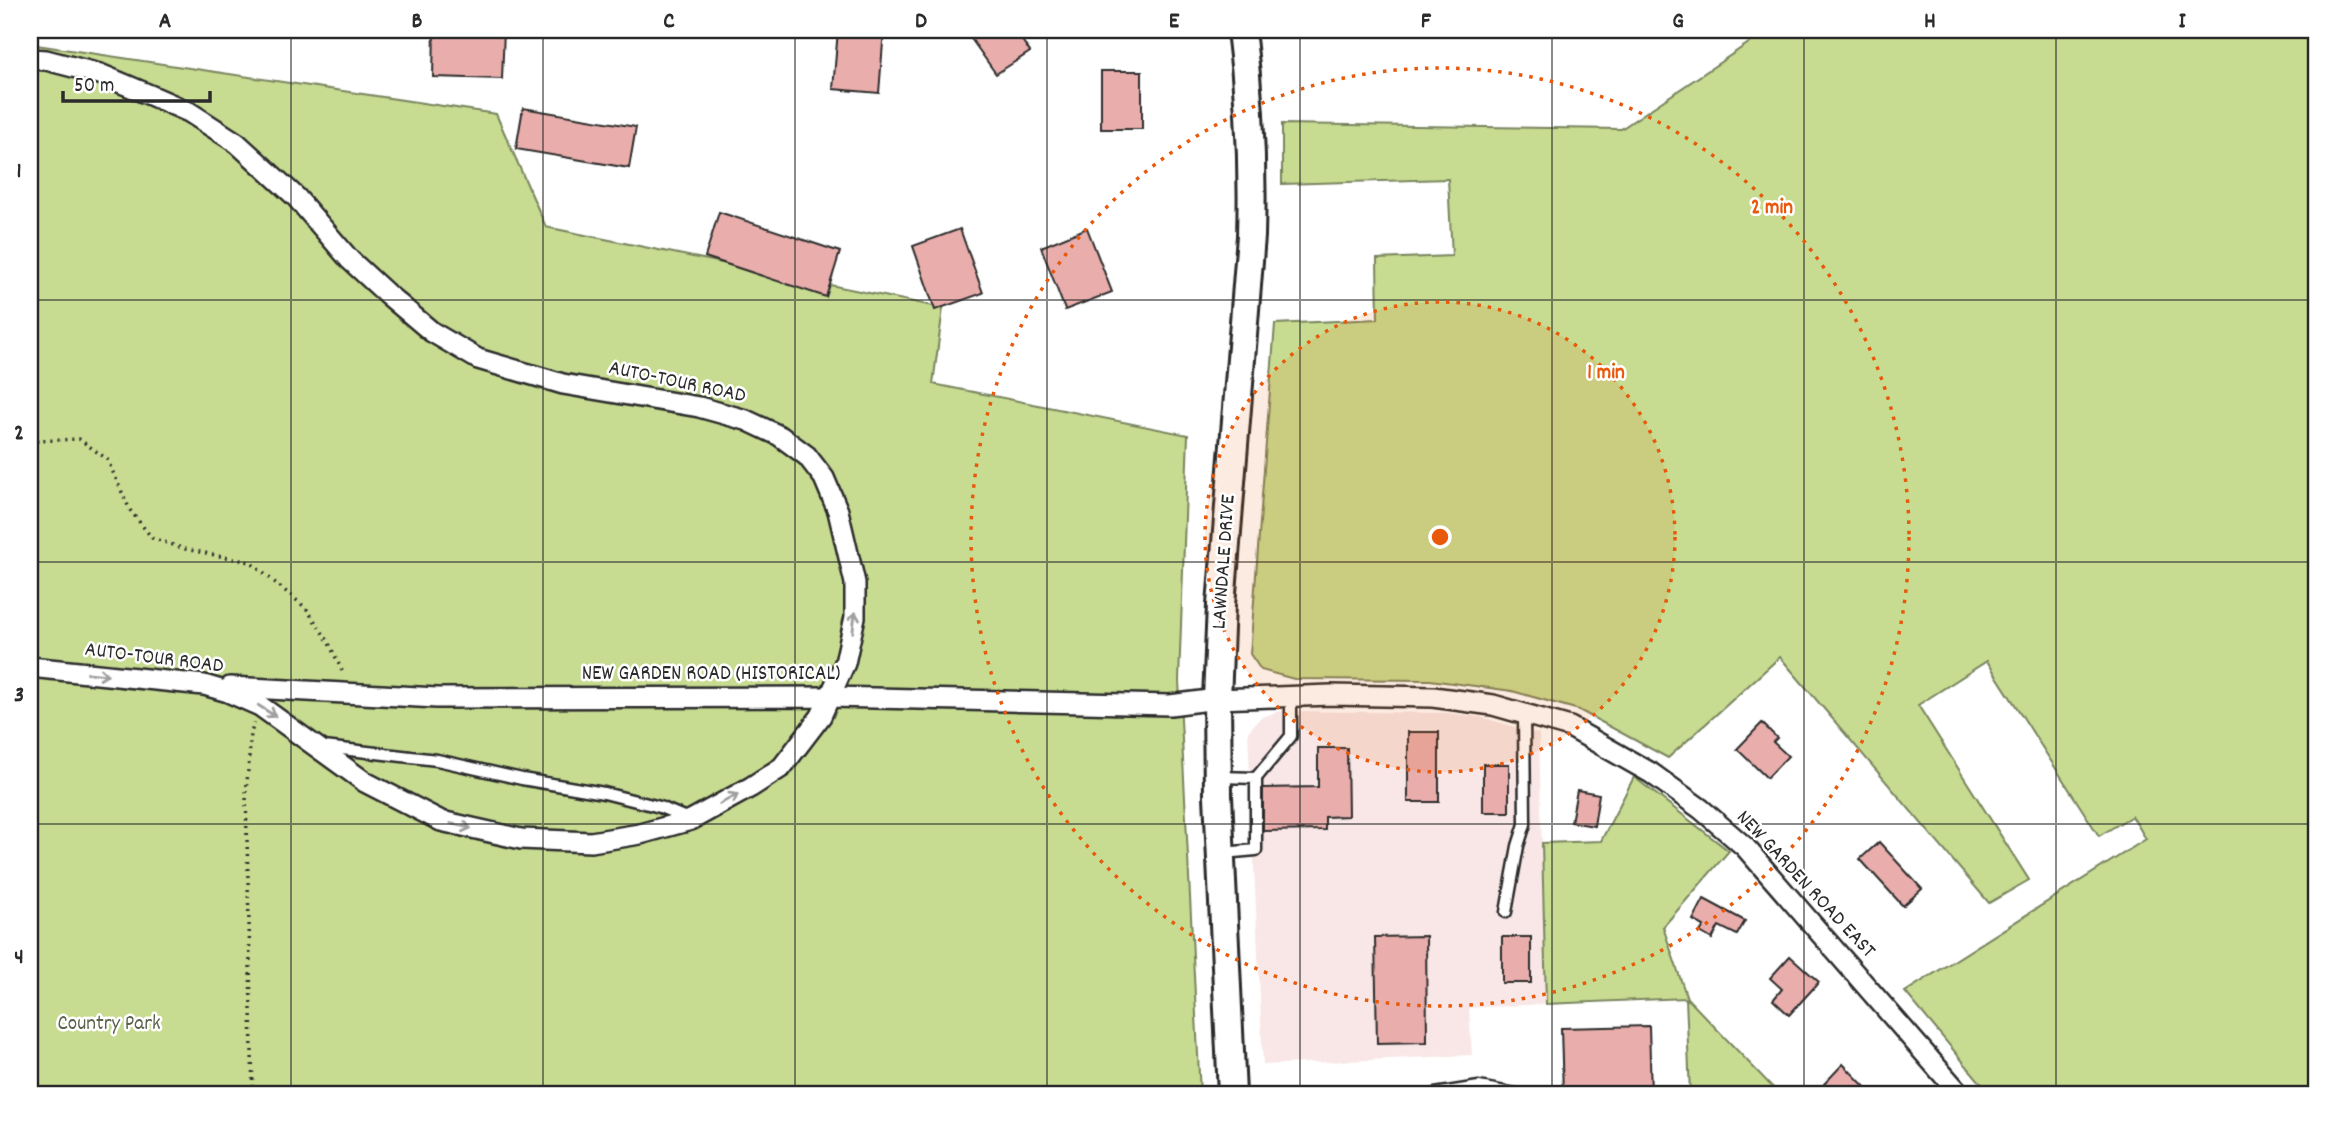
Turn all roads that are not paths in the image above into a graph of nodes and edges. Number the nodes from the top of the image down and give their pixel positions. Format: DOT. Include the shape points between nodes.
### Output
graph roads {
  1 [pos="1241,30"];
  2 [pos="30,59"];
  3 [pos="30,667"];
  4 [pos="204,685"];
  5 [pos="1292,696"];
  6 [pos="831,697"];
  7 [pos="1217,699"];
  8 [pos="1524,714"];
  9 [pos="313,746"];
  10 [pos="1218,778"];
  11 [pos="1256,778"];
  12 [pos="691,820"];
  13 [pos="1221,853"];
  14 [pos="1506,912"];
  15 [pos="1232,1094"];
  16 [pos="1435,1094"];
  17 [pos="1516,1094"];
  18 [pos="1960,1094"];
  1 -- 7 [label="main road, LAWNDALE DRIVE" via="1251,138 1251,236"];
  6 -- 2 [label="street, AUTO-TOUR ROAD, one-way" via="850,647 856,617 855,583 838,511 824,478 807,456 780,436 746,420 699,407 563,384 478,359 432,332 387,294 350,260 296,197 237,143 150,94 100,74"];
  3 -- 4 [label="street, AUTO-TOUR ROAD, one-way"];
  4 -- 6 [label="street, NEW GARDEN ROAD (HISTORICAL)" via="437,698"];
  4 -- 9 [label="street, AUTO-TOUR ROAD, one-way" via="260,706"];
  5 -- 7 [label="street, NEW GARDEN ROAD EAST"];
  5 -- 8 [label="street, NEW GARDEN ROAD EAST" via="1433,697"];
  5 -- 11 [label="lane" via="1292,736"];
  6 -- 7 [label="street, NEW GARDEN ROAD (HISTORICAL)" via="1170,705"];
  12 -- 6 [label="street, AUTO-TOUR ROAD, one-way" via="782,767"];
  7 -- 10 [label="main road, LAWNDALE DRIVE"];
  8 -- 14 [label="lane" via="1524,824"];
  8 -- 18 [label="street, NEW GARDEN ROAD EAST" via="1570,727 1651,773 1745,847"];
  9 -- 12 [label="lane" via="438,760 604,793"];
  9 -- 12 [label="street, AUTO-TOUR ROAD, one-way" via="365,782 441,821 521,839 591,842"];
  10 -- 11 [label="lane"];
  10 -- 13 [label="main road, LAWNDALE DRIVE"];
  11 -- 13 [label="lane" via="1256,850"];
  13 -- 15 [label="main road, LAWNDALE DRIVE"];
  16 -- 17 [label="lane" via="1479,1087"];
}
